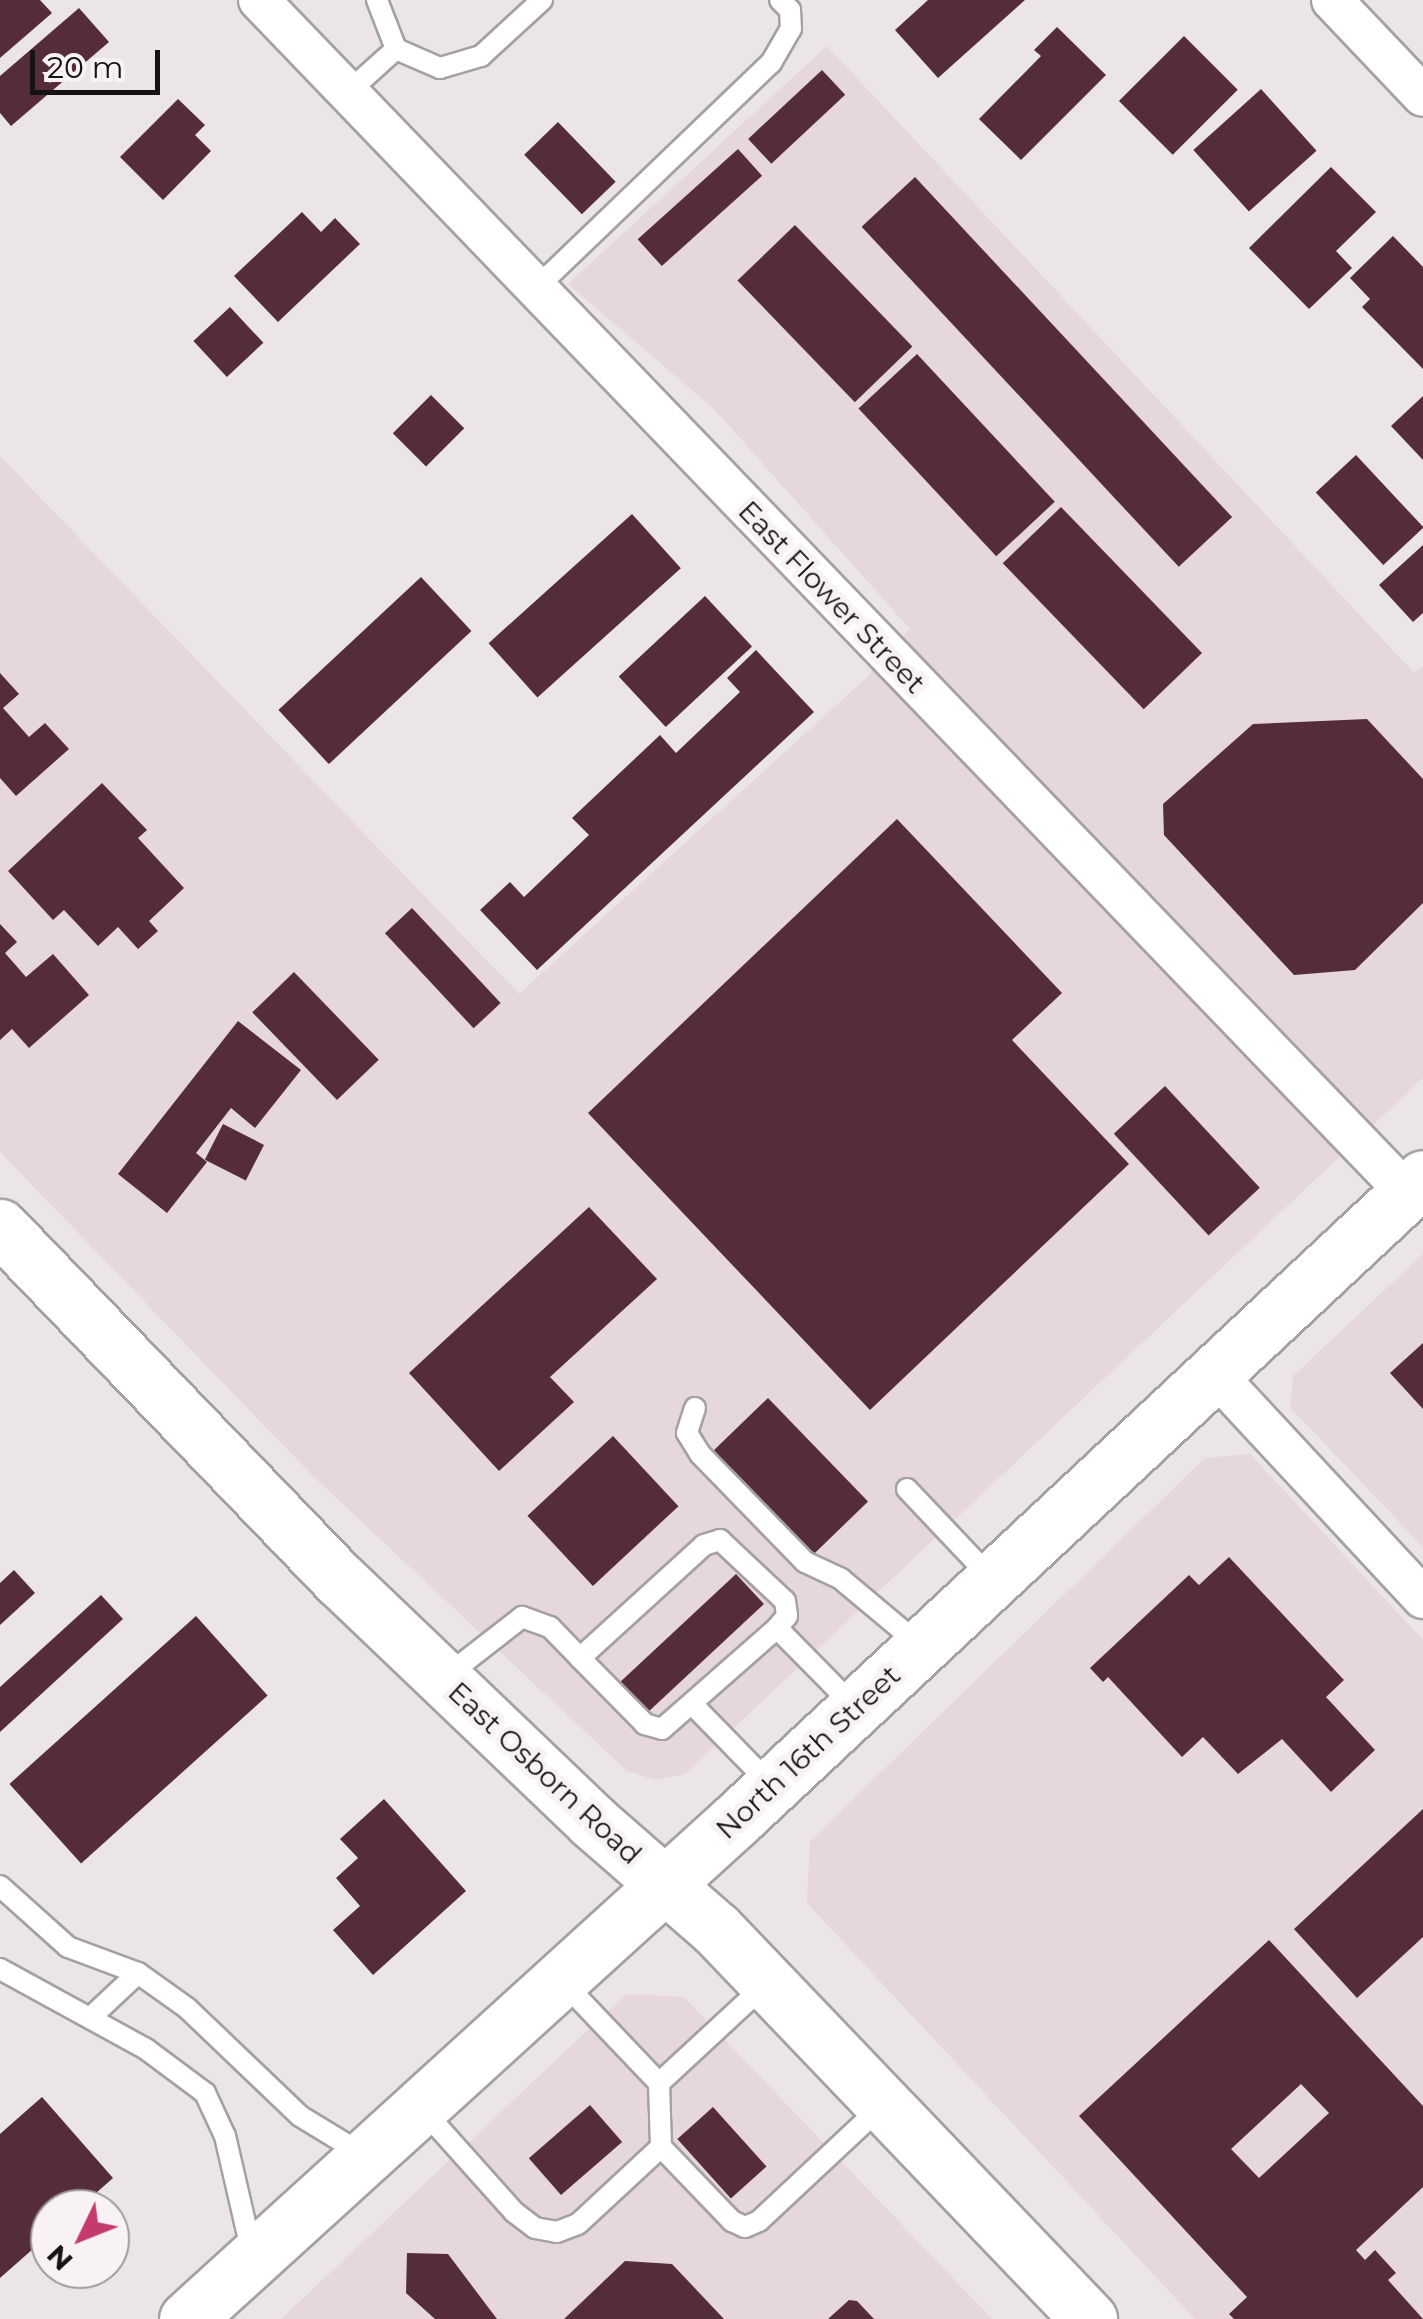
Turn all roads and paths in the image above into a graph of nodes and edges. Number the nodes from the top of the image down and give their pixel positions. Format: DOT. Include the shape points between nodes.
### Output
graph roads {
  1 [pos="258,0"];
  2 [pos="377,0"];
  3 [pos="542,0"];
  4 [pos="780,0"];
  5 [pos="1332,0"];
  6 [pos="396,48"];
  7 [pos="347,93"];
  8 [pos="1423,96"];
  9 [pos="535,289"];
  10 [pos="1415,1185"];
  11 [pos="0,1227"];
  12 [pos="1214,1373"];
  13 [pos="695,1408"];
  14 [pos="907,1489"];
  15 [pos="994,1581"];
  16 [pos="1423,1598"];
  17 [pos="777,1628"];
  18 [pos="922,1646"];
  19 [pos="580,1658"];
  20 [pos="443,1679"];
  21 [pos="694,1706"];
  22 [pos="856,1708"];
  23 [pos="772,1786"];
  24 [pos="664,1884"];
  25 [pos="0,1886"];
  26 [pos="0,1969"];
  27 [pos="138,1973"];
  28 [pos="559,1978"];
  29 [pos="768,1982"];
  30 [pos="91,2017"];
  31 [pos="658,2083"];
  32 [pos="885,2104"];
  33 [pos="419,2106"];
  34 [pos="661,2147"];
  35 [pos="366,2156"];
  36 [pos="254,2258"];
  37 [pos="207,2313"];
  38 [pos="1090,2319"];
  1 -- 7 [label="street, East Flower Street"];
  2 -- 6 [label="lane"];
  3 -- 6 [label="lane" via="460,66 417,63"];
  4 -- 9 [label="lane" via="790,10 791,30 771,63"];
  5 -- 8 [label="street"];
  6 -- 7 [label="lane"];
  7 -- 9 [label="street, East Flower Street"];
  9 -- 10 [label="street, East Flower Street"];
  10 -- 12 [label="main road, North 16th Street"];
  11 -- 20 [label="main road, East Osborn Road" via="135,1373"];
  12 -- 15 [label="main road, North 16th Street"];
  12 -- 16 [label="street"];
  13 -- 18 [label="lane" via="688,1433 700,1454 805,1562 841,1578"];
  14 -- 15 [label="lane"];
  15 -- 18 [label="main road, North 16th Street"];
  17 -- 19 [label="lane" via="787,1616 786,1602 720,1540 704,1545"];
  17 -- 21 [label="lane"];
  17 -- 22 [label="lane"];
  18 -- 22 [label="main road, North 16th Street"];
  19 -- 20 [label="lane" via="550,1626 522,1617"];
  19 -- 21 [label="lane" via="645,1724 662,1728"];
  20 -- 24 [label="main road, East Osborn Road"];
  21 -- 23 [label="lane"];
  22 -- 23 [label="main road, North 16th Street"];
  23 -- 24 [label="main road, North 16th Street"];
  24 -- 28 [label="main road, North 16th Street"];
  24 -- 29 [label="main road, East Osborn Road"];
  25 -- 27 [label="lane" via="68,1947"];
  26 -- 30 [label="lane"];
  27 -- 30 [label="lane"];
  27 -- 35 [label="lane" via="187,2008 300,2116"];
  28 -- 31 [label="lane"];
  28 -- 33 [label="main road, North 16th Street"];
  29 -- 31 [label="lane"];
  29 -- 32 [label="main road, East Osborn Road"];
  30 -- 36 [label="lane" via="205,2093 225,2136"];
  31 -- 34 [label="lane"];
  32 -- 34 [label="lane" via="745,2227"];
  32 -- 38 [label="main road, East Osborn Road"];
  33 -- 34 [label="lane" via="514,2212 535,2228 557,2232 578,2224"];
  33 -- 35 [label="main road, North 16th Street"];
  35 -- 36 [label="main road, North 16th Street"];
  36 -- 37 [label="main road, North 16th Street"];
}
